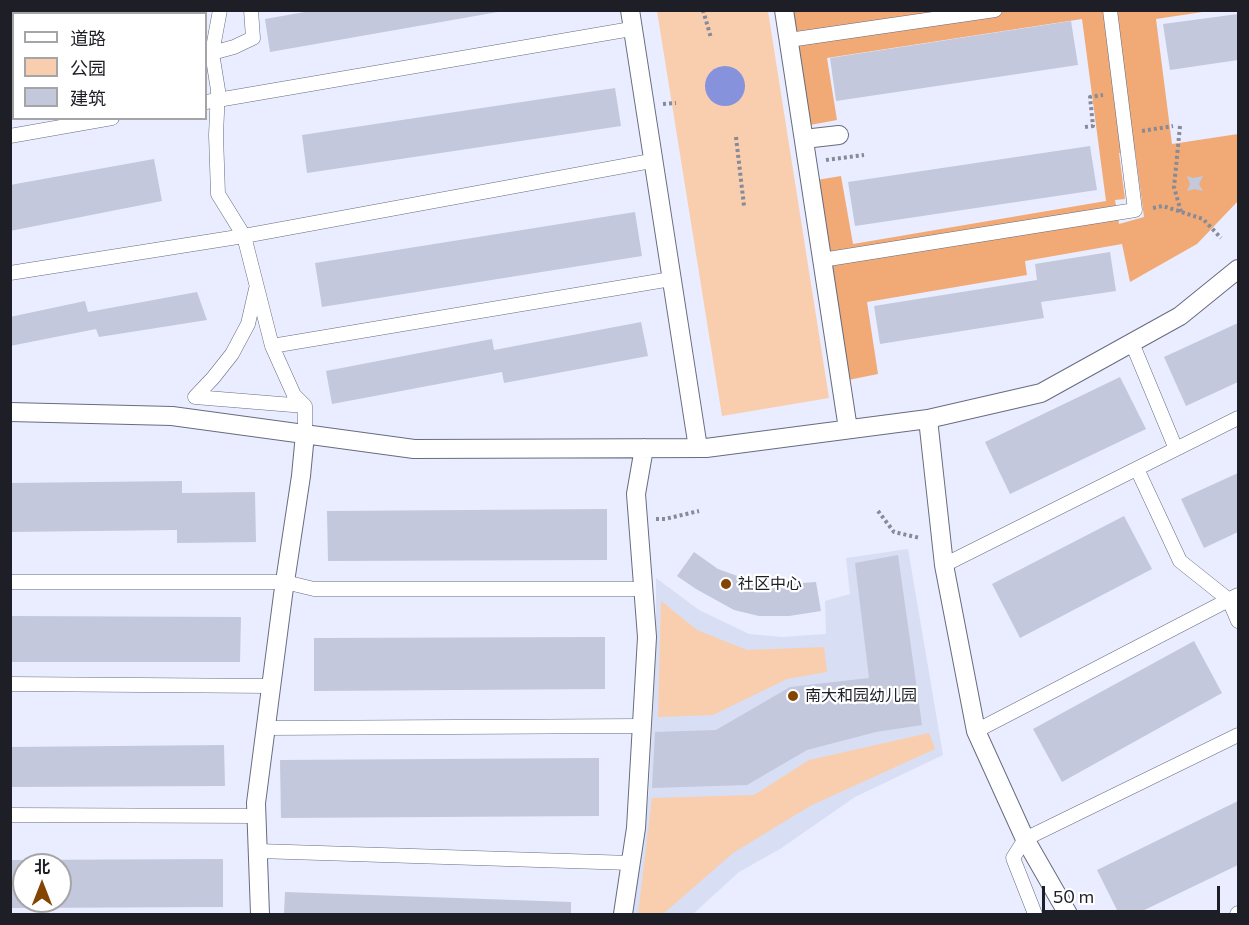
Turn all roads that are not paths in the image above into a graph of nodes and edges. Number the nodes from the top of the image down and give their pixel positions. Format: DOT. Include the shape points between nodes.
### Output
graph roads {
  1 [pos="220,10"];
  2 [pos="251,10"];
  3 [pos="630,10"];
  4 [pos="784,10"];
  5 [pos="995,10"];
  6 [pos="1110,10"];
  7 [pos="633,30"];
  8 [pos="789,40"];
  9 [pos="213,53"];
  10 [pos="212,101"];
  11 [pos="101,120"];
  12 [pos="839,135"];
  13 [pos="10,136"];
  14 [pos="804,139"];
  15 [pos="653,163"];
  16 [pos="244,236"];
  17 [pos="822,260"];
  18 [pos="1239,269"];
  19 [pos="10,273"];
  20 [pos="672,279"];
  21 [pos="257,285"];
  22 [pos="1132,343"];
  23 [pos="272,346"];
  24 [pos="306,406"];
  25 [pos="10,411"];
  26 [pos="1239,418"];
  27 [pos="928,419"];
  28 [pos="848,429"];
  29 [pos="305,434"];
  30 [pos="644,448"];
  31 [pos="698,448"];
  32 [pos="1176,449"];
  33 [pos="1137,469"];
  34 [pos="944,565"];
  35 [pos="10,582"];
  36 [pos="285,582"];
  37 [pos="644,590"];
  38 [pos="1234,597"];
  39 [pos="1239,621"];
  40 [pos="10,684"];
  41 [pos="271,686"];
  42 [pos="642,726"];
  43 [pos="266,728"];
  44 [pos="976,732"];
  45 [pos="1239,735"];
  46 [pos="10,815"];
  47 [pos="257,816"];
  48 [pos="1025,839"];
  49 [pos="258,851"];
  50 [pos="630,863"];
  51 [pos="260,915"];
  52 [pos="623,915"];
  53 [pos="1035,915"];
  54 [pos="1068,915"];
  1 -- 9 [label="street"];
  2 -- 9 [label="street" via="253,38"];
  3 -- 7 [label="street"];
  4 -- 8 [label="street"];
  5 -- 8 [label="street"];
  6 -- 17 [label="street" via="1135,210"];
  7 -- 10 [label="street"];
  7 -- 15 [label="street"];
  8 -- 14 [label="street"];
  9 -- 10 [label="street"];
  10 -- 16 [label="street" via="218,194"];
  11 -- 13 [label="street"];
  12 -- 14 [label="street"];
  14 -- 17 [label="street"];
  15 -- 16 [label="street"];
  15 -- 20 [label="street"];
  16 -- 19 [label="street"];
  16 -- 21 [label="street"];
  17 -- 28 [label="street"];
  18 -- 22 [label="street" via="1180,316"];
  20 -- 23 [label="street"];
  20 -- 31 [label="street"];
  21 -- 23 [label="street"];
  21 -- 24 [label="street" via="248,324 232,354 195,397"];
  22 -- 27 [label="street" via="1041,393"];
  22 -- 32 [label="street"];
  23 -- 24 [label="street" via="294,395"];
  24 -- 29 [label="street"];
  25 -- 29 [label="street" via="171,416"];
  26 -- 32 [label="street"];
  27 -- 28 [label="street"];
  27 -- 34 [label="street"];
  28 -- 31 [label="street"];
  29 -- 30 [label="street" via="414,449"];
  29 -- 36 [label="street"];
  30 -- 31 [label="street"];
  30 -- 37 [label="street" via="636,494"];
  32 -- 33 [label="street"];
  33 -- 34 [label="street"];
  33 -- 38 [label="street" via="1180,561"];
  34 -- 44 [label="street"];
  35 -- 36 [label="street"];
  36 -- 37 [label="street" via="314,590"];
  36 -- 41 [label="street"];
  37 -- 42 [label="street" via="647,637"];
  38 -- 39 [label="street"];
  38 -- 44 [label="street"];
  40 -- 41 [label="street"];
  41 -- 43 [label="street"];
  42 -- 43 [label="street"];
  42 -- 50 [label="street"];
  43 -- 47 [label="street"];
  44 -- 48 [label="street"];
  45 -- 48 [label="street"];
  46 -- 47 [label="street"];
  47 -- 49 [label="street"];
  48 -- 53 [label="street" via="1013,858"];
  48 -- 54 [label="street"];
  49 -- 50 [label="street"];
  49 -- 51 [label="street"];
  50 -- 52 [label="street"];
}
